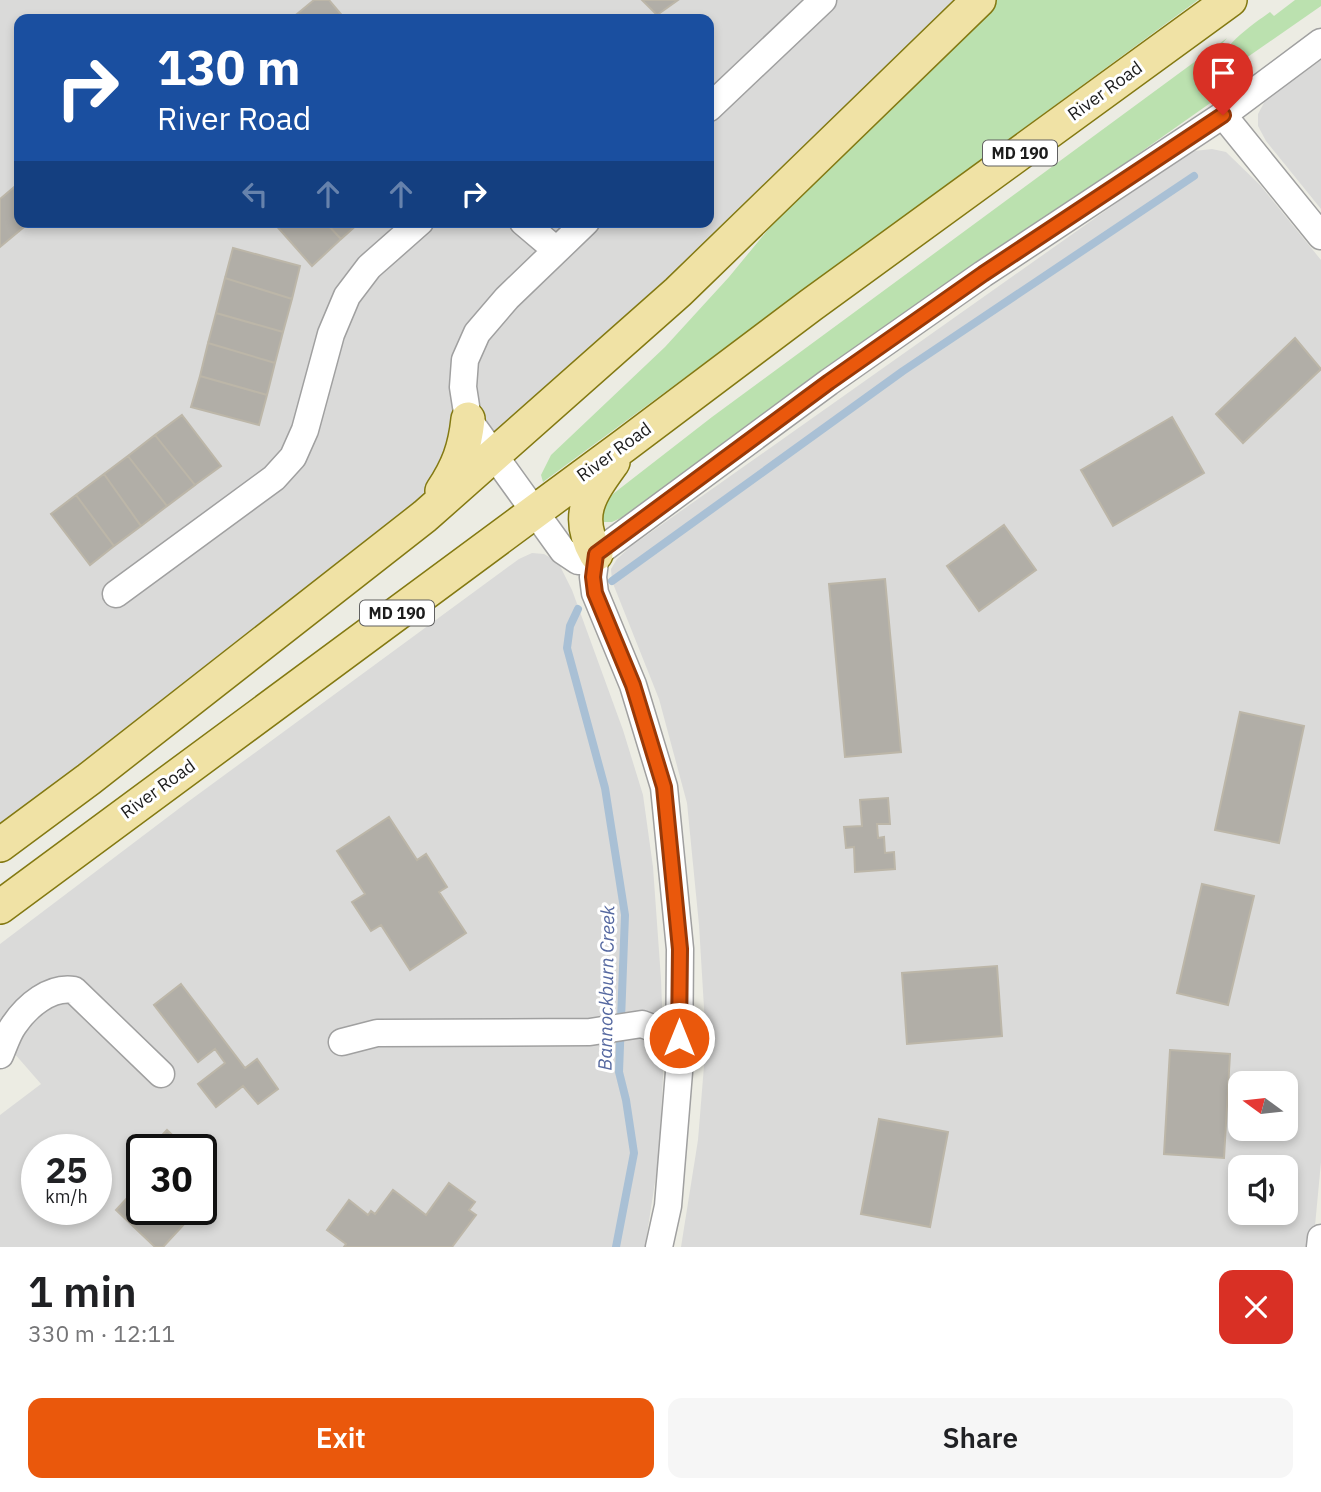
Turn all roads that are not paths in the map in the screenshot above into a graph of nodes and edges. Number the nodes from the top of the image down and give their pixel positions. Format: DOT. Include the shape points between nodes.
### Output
graph roads {
  1 [pos="823,0"];
  2 [pos="979,0"];
  3 [pos="1230,0"];
  4 [pos="1321,42"];
  5 [pos="714,103"];
  6 [pos="1223,115"];
  7 [pos="414,228"];
  8 [pos="530,228"];
  9 [pos="580,228"];
  10 [pos="1321,236"];
  11 [pos="556,250"];
  12 [pos="468,419"];
  13 [pos="625,445"];
  14 [pos="494,454"];
  15 [pos="535,511"];
  16 [pos="425,516"];
  17 [pos="596,554"];
  18 [pos="116,594"];
  19 [pos="0,845"];
  20 [pos="0,907"];
  21 [pos="679,1038"];
  22 [pos="342,1042"];
  23 [pos="0,1055"];
  24 [pos="161,1074"];
  25 [pos="1321,1238"];
  26 [pos="659,1247"];
  27 [pos="1320,1247"];
  1 -- 5 [label="street"];
  2 -- 14 [label="main road" via="678,292"];
  3 -- 13 [label="main road, River Road / MD 190"];
  4 -- 6 [label="street"];
  6 -- 10 [label="street"];
  6 -- 17 [label="street" via="983,274"];
  7 -- 18 [label="street" via="369,267 347,296 293,457 274,478"];
  8 -- 11 [label="street"];
  9 -- 11 [label="street"];
  11 -- 12 [label="street" via="477,332 465,360"];
  12 -- 14 [label="street"];
  12 -- 16 [label="main road" via="465,447"];
  13 -- 15 [label="main road, River Road / MD 190"];
  13 -- 17 [label="main road" via="586,509 585,530"];
  14 -- 15 [label="street"];
  14 -- 16 [label="main road"];
  15 -- 17 [label="street" via="570,557 578,561"];
  15 -- 20 [label="main road, River Road / MD 190"];
  16 -- 19 [label="main road"];
  17 -- 21 [label="street" via="595,593 633,685 664,787 680,949"];
  21 -- 22 [label="street" via="642,1024 603,1030 377,1033"];
  21 -- 26 [label="street" via="668,1206"];
  23 -- 24 [label="street" via="14,1025 48,993 74,990"];
  25 -- 27 [label="street"];
}
